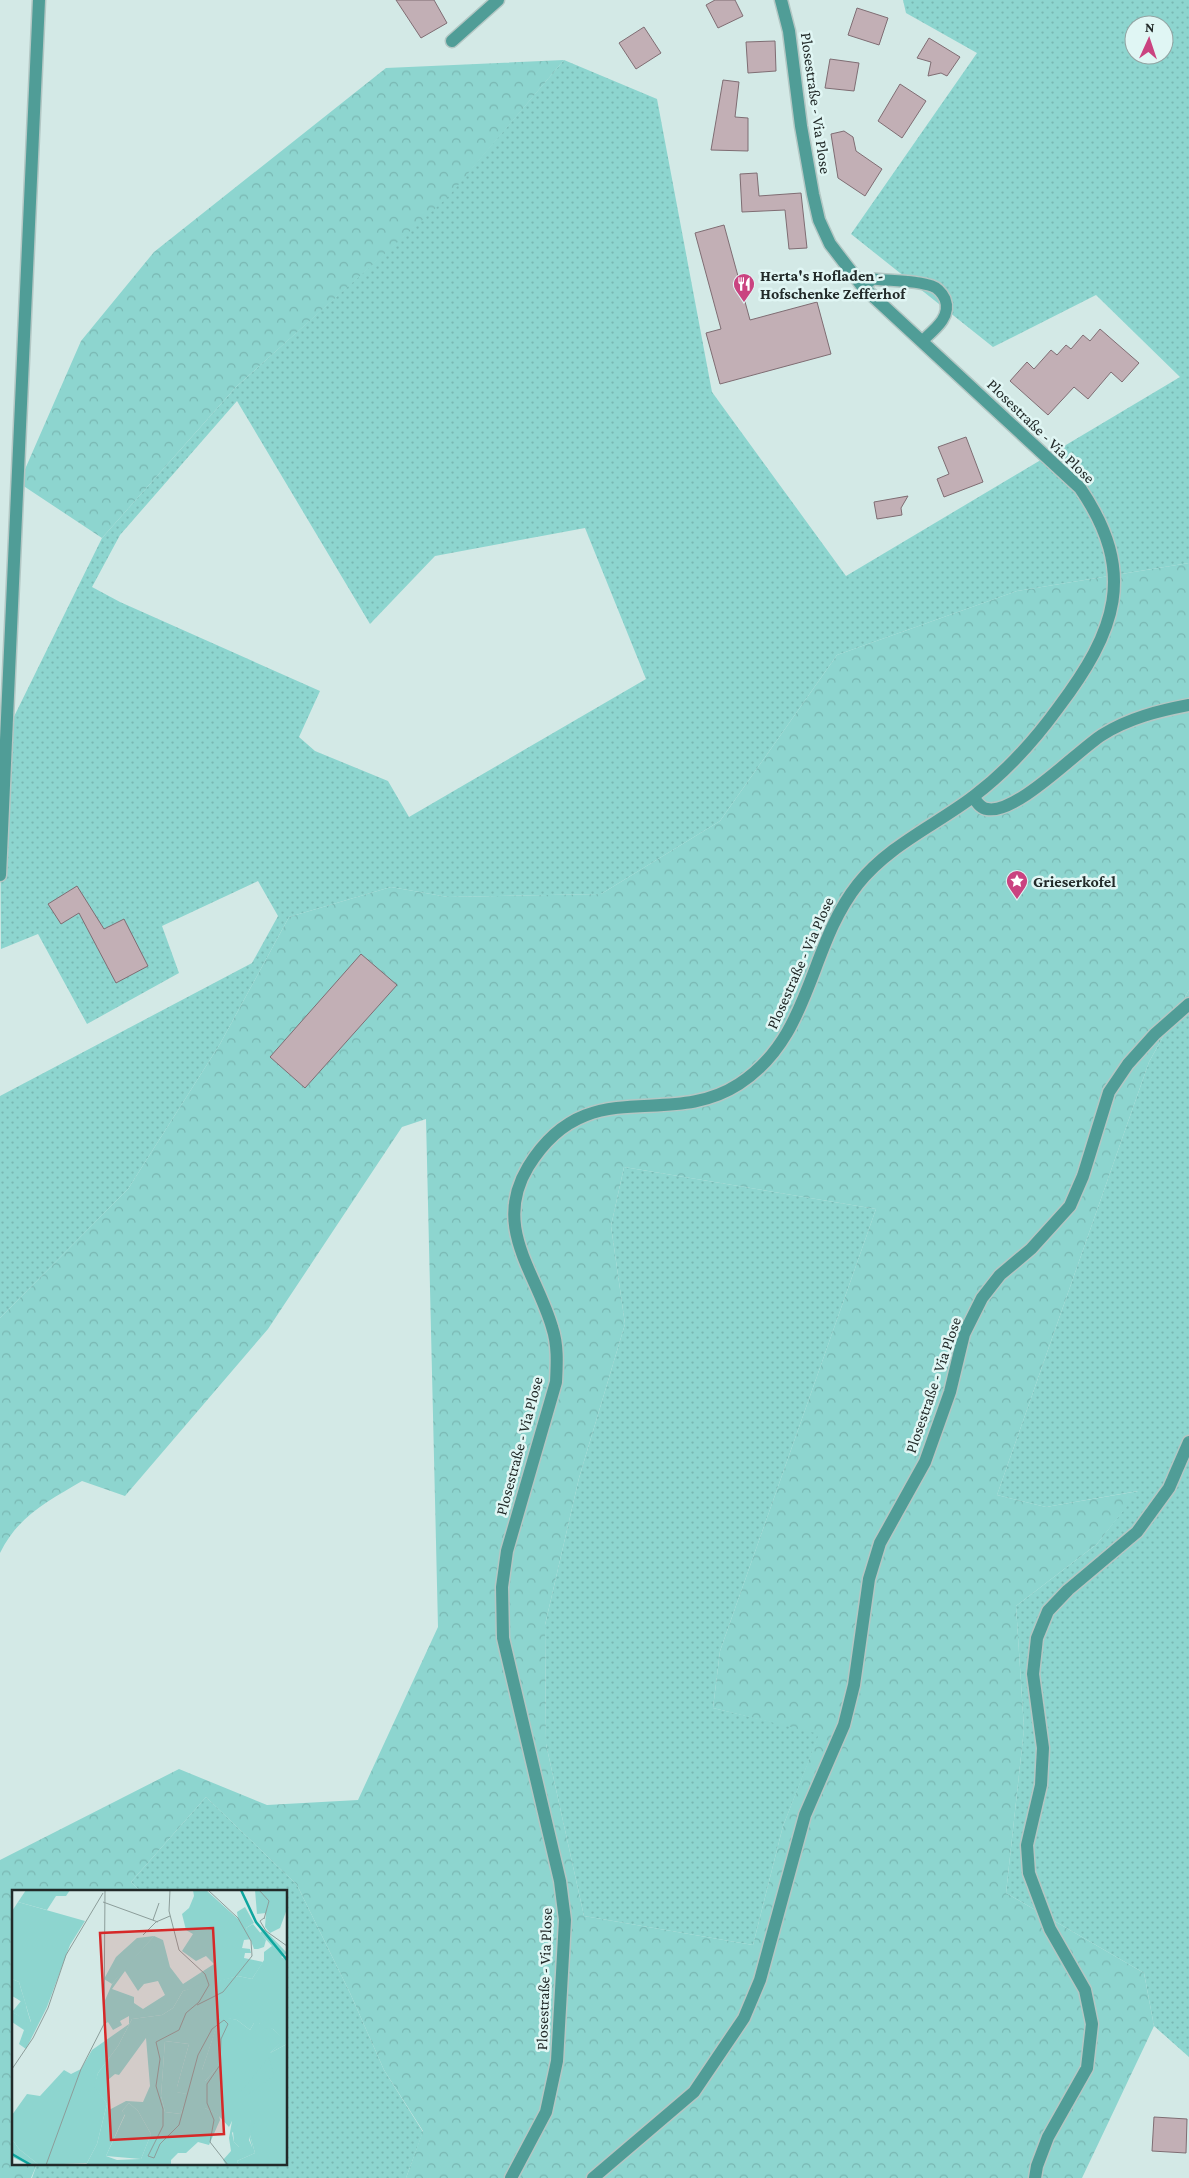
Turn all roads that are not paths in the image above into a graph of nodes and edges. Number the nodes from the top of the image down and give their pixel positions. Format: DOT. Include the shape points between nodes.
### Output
graph roads {
  1 [pos="39,0"];
  2 [pos="498,0"];
  3 [pos="781,0"];
  4 [pos="452,40"];
  5 [pos="864,287"];
  6 [pos="922,340"];
  7 [pos="1189,704"];
  8 [pos="973,797"];
  9 [pos="0,875"];
  10 [pos="1189,1004"];
  11 [pos="1189,1442"];
  12 [pos="1036,2172"];
  13 [pos="511,2178"];
  14 [pos="593,2178"];
  1 -- 9 [label="street"];
  2 -- 4 [label="street"];
  3 -- 5 [label="street, Plosestraße - Via Plose" via="789,30 801,126 819,220 830,244"];
  5 -- 6 [label="street, Plosestraße - Via Plose"];
  5 -- 6 [label="lane" via="873,279 932,286 942,293 947,305 945,316"];
  6 -- 8 [label="street, Plosestraße - Via Plose" via="1080,488 1106,532 1115,580 1113,606 1106,629 1096,653 1076,685 1004,771"];
  7 -- 8 [label="street" via="1145,714 1102,735 1022,798 989,810 981,807"];
  8 -- 13 [label="street, Plosestraße - Via Plose" via="892,852 859,882 835,922 790,1031 774,1055 755,1072 723,1092 692,1102 596,1111 566,1125 544,1144 526,1169 516,1195 514,1230 553,1329 557,1356 556,1382 507,1551 502,1587 503,1638 560,1880 565,1920 557,2061 546,2112"];
  10 -- 14 [label="street, Plosestraße - Via Plose" via="1128,1064 1109,1092 1083,1176 1070,1206 1031,1248 1000,1275 982,1298 964,1334 950,1392 925,1462 880,1543 869,1578 854,1685 844,1725 805,1815 760,1980 744,2018 694,2092"];
  11 -- 12 [label="street" via="1169,1488 1136,1532 1048,1611 1037,1638 1033,1674 1043,1748 1041,1785 1027,1845 1029,1872 1050,1929 1085,1990 1092,2024 1087,2068 1048,2137"];
}
